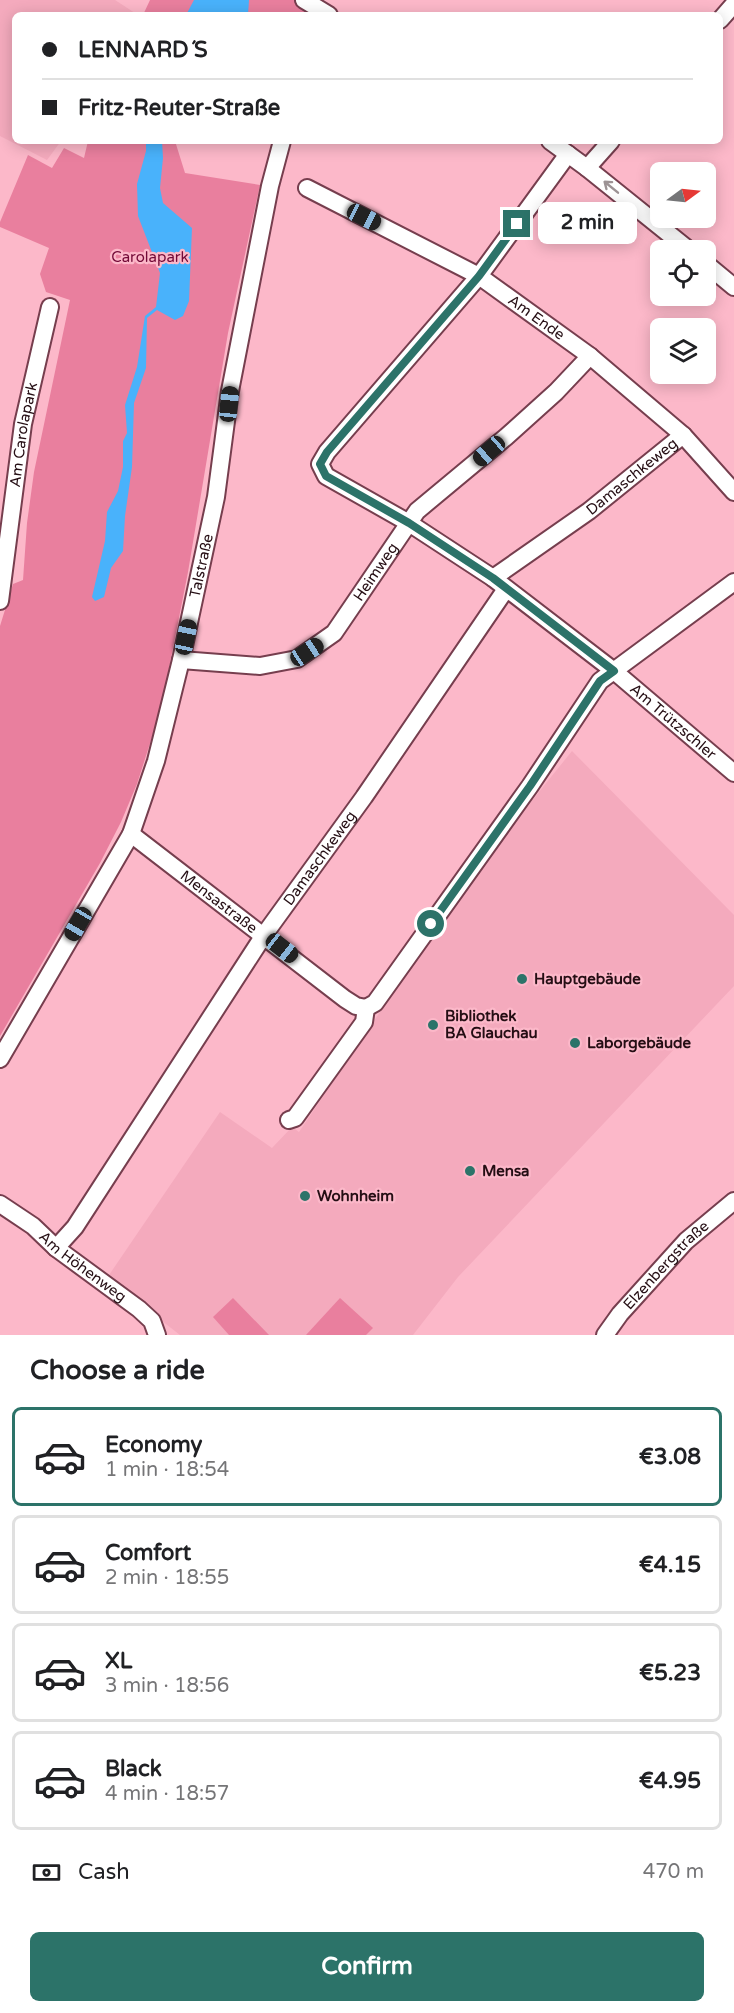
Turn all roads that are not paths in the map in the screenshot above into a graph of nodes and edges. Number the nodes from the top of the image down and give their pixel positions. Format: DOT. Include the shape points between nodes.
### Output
graph roads {
  1 [pos="734,4"];
  2 [pos="723,17"];
  3 [pos="281,144"];
  4 [pos="554,144"];
  5 [pos="608,144"];
  6 [pos="568,154"];
  7 [pos="587,168"];
  8 [pos="307,188"];
  9 [pos="677,240"];
  10 [pos="716,272"];
  11 [pos="479,276"];
  12 [pos="734,287"];
  13 [pos="50,307"];
  14 [pos="590,356"];
  15 [pos="683,435"];
  16 [pos="734,492"];
  17 [pos="409,523"];
  18 [pos="493,578"];
  19 [pos="734,582"];
  20 [pos="506,589"];
  21 [pos="0,601"];
  22 [pos="181,660"];
  23 [pos="614,671"];
  24 [pos="731,765"];
  25 [pos="131,834"];
  26 [pos="264,935"];
  27 [pos="366,1008"];
  28 [pos="0,1059"];
  29 [pos="289,1120"];
  30 [pos="734,1201"];
  31 [pos="0,1204"];
  32 [pos="56,1248"];
  33 [pos="157,1335"];
  34 [pos="604,1335"];
  1 -- 2 [label="street"];
  3 -- 22 [label="street, Talstraße" via="231,391 216,497"];
  4 -- 6 [label="street"];
  5 -- 7 [label="street"];
  6 -- 7 [label="street"];
  6 -- 11 [label="street"];
  9 -- 7 [label="street, one-way"];
  8 -- 11 [label="street, Am Ende"];
  10 -- 12 [label="street"];
  11 -- 14 [label="street, Am Ende"];
  11 -- 17 [label="street, Am Trützschler" via="320,464 326,476"];
  13 -- 21 [label="street, Am Carolapark" via="23,424"];
  14 -- 15 [label="street, Am Ende"];
  14 -- 17 [label="street, Heimweg" via="556,392 417,511"];
  15 -- 16 [label="street, Am Ende"];
  15 -- 18 [label="street, Damaschkeweg" via="589,511"];
  17 -- 18 [label="street, Am Trützschler"];
  17 -- 22 [label="street, Heimweg" via="334,633 297,659 260,666"];
  18 -- 20 [label="street, Am Trützschler"];
  19 -- 23 [label="street"];
  20 -- 23 [label="street, Am Trützschler"];
  20 -- 26 [label="street, Damaschkeweg"];
  22 -- 25 [label="street, Talstraße" via="156,761"];
  23 -- 24 [label="street, Am Trützschler"];
  23 -- 27 [label="street" via="600,681 375,1003"];
  25 -- 26 [label="street, Mensastraße"];
  25 -- 28 [label="street, Talstraße"];
  26 -- 27 [label="street, Mensastraße" via="345,999"];
  26 -- 32 [label="street, Damaschkeweg" via="75,1227"];
  27 -- 29 [label="street" via="364,1022 295,1118"];
  30 -- 34 [label="street, Elzenbergstraße" via="686,1241"];
  31 -- 32 [label="street, Am Höhenweg" via="33,1226"];
  32 -- 33 [label="street, Am Höhenweg" via="139,1309 152,1321"];
}
